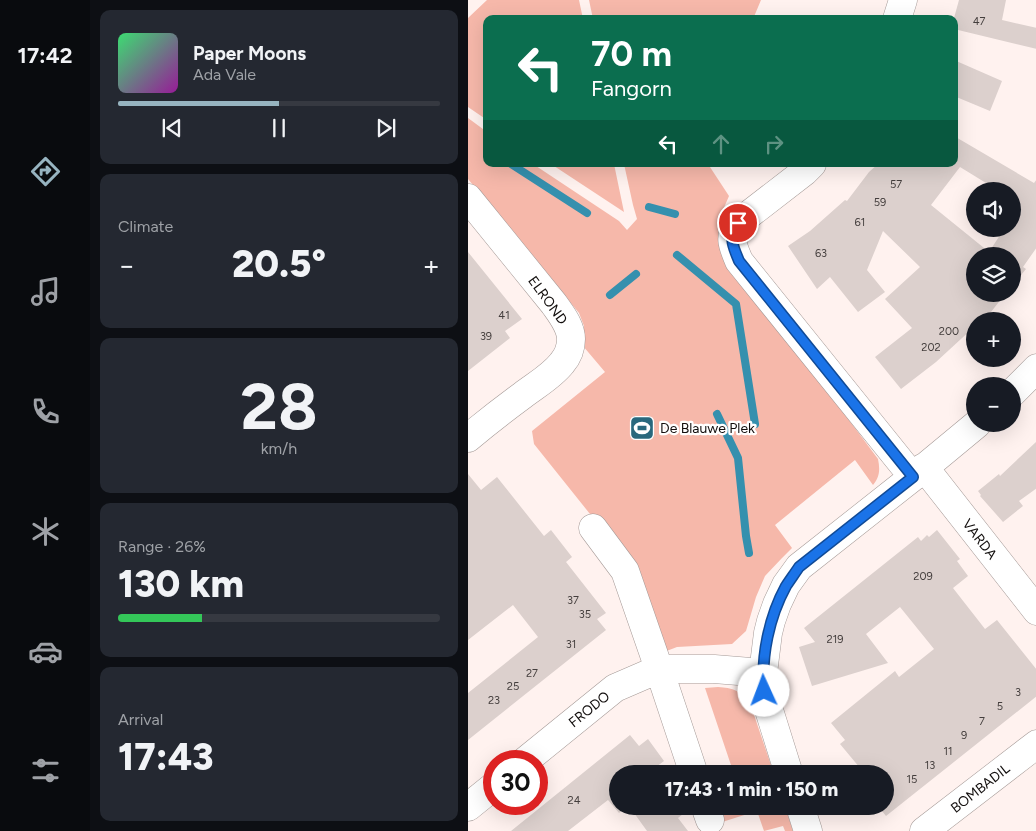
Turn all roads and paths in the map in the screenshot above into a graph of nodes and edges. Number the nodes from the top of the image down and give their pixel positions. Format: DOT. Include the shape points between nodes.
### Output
graph roads {
  1 [pos="903,0"];
  2 [pos="898,15"];
  3 [pos="809,167"];
  4 [pos="468,198"];
  5 [pos="1036,368"];
  6 [pos="1021,384"];
  7 [pos="967,432"];
  8 [pos="468,438"];
  9 [pos="919,472"];
  10 [pos="593,528"];
  11 [pos="1036,611"];
  12 [pos="659,669"];
  13 [pos="763,673"];
  14 [pos="1036,744"];
  15 [pos="539,750"];
  16 [pos="691,765"];
  17 [pos="786,765"];
  18 [pos="483,795"];
  19 [pos="468,807"];
  20 [pos="803,815"];
  21 [pos="808,831"];
  22 [pos="924,831"];
  1 -- 2 [label="street"];
  3 -- 9 [label="street, VARDA" via="738,223 733,230 732,244 739,261"];
  4 -- 8 [label="street, ELROND" via="554,304 571,337 569,352 554,372"];
  5 -- 6 [label="street"];
  7 -- 9 [label="street"];
  9 -- 11 [label="street, VARDA"];
  9 -- 13 [label="street" via="799,567 786,586 772,621"];
  10 -- 12 [label="street" via="625,571"];
  12 -- 13 [label="street, FRODO"];
  12 -- 15 [label="street, FRODO" via="615,688"];
  12 -- 16 [label="street"];
  13 -- 17 [label="street" via="764,691"];
  14 -- 22 [label="street, BOMBADIL"];
  18 -- 19 [label="street"];
  20 -- 21 [label="street"];
}
